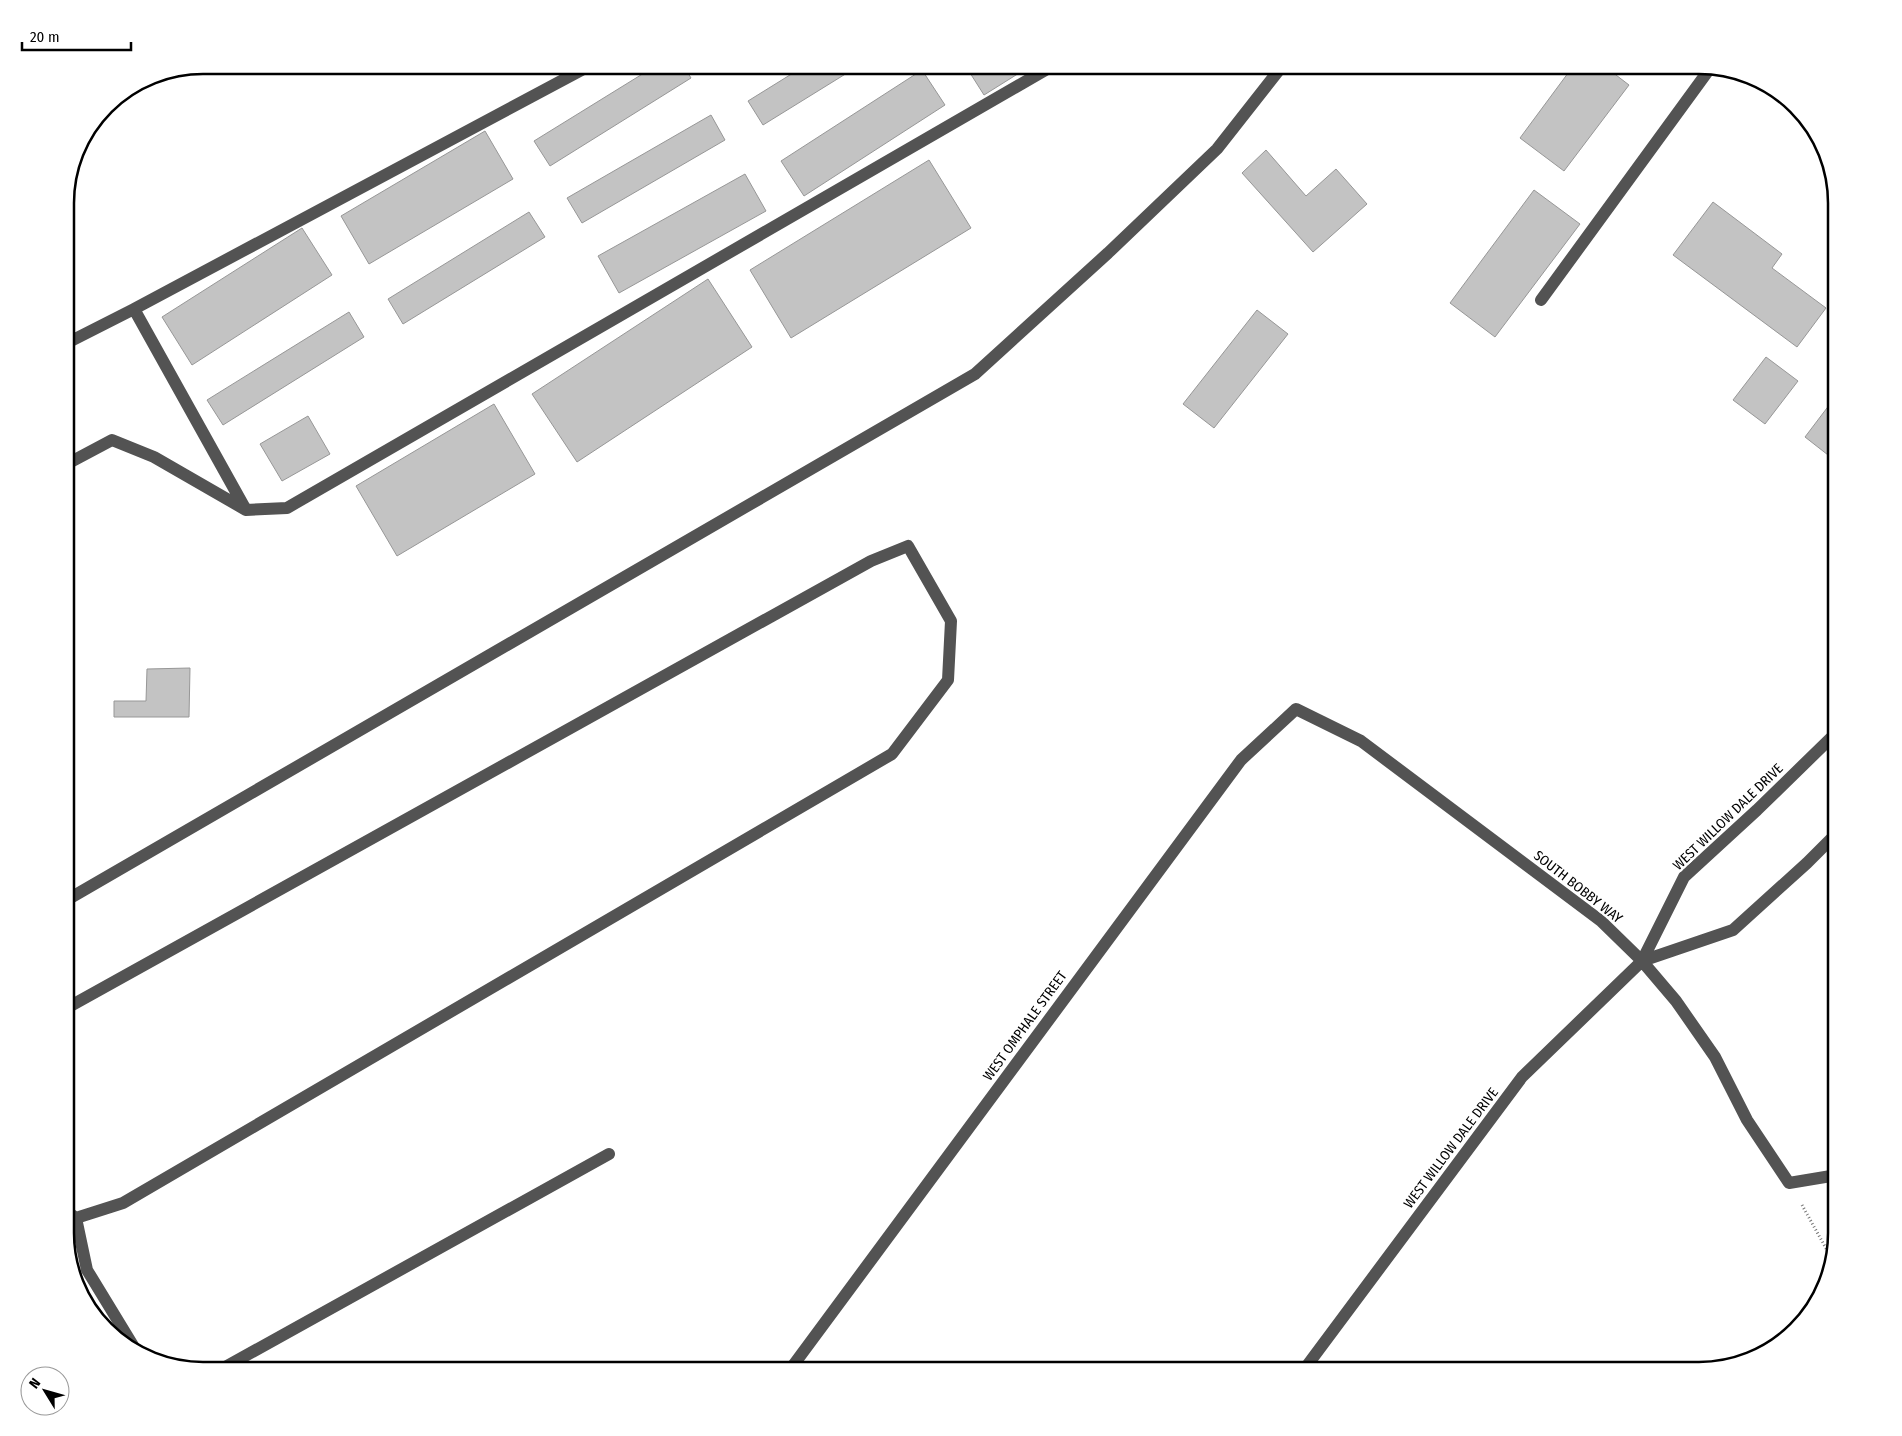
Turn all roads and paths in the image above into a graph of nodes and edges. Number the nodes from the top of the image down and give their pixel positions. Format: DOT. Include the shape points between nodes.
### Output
graph roads {
  1 [pos="574,74"];
  2 [pos="1038,74"];
  3 [pos="1276,74"];
  4 [pos="1706,74"];
  5 [pos="1541,300"];
  6 [pos="134,309"];
  7 [pos="74,339"];
  8 [pos="74,460"];
  9 [pos="246,510"];
  10 [pos="1296,709"];
  11 [pos="1828,741"];
  12 [pos="1828,842"];
  13 [pos="74,896"];
  14 [pos="1642,961"];
  15 [pos="74,1004"];
  16 [pos="609,1154"];
  17 [pos="1828,1176"];
  18 [pos="1789,1183"];
  19 [pos="76,1218"];
  20 [pos="1827,1251"];
  21 [pos="129,1339"];
  22 [pos="234,1362"];
  23 [pos="796,1362"];
  24 [pos="1310,1362"];
  1 -- 6 [label="street"];
  2 -- 9 [label="street" via="287,508"];
  3 -- 13 [label="street" via="1217,149 975,374"];
  4 -- 5 [label="street"];
  6 -- 7 [label="street"];
  6 -- 9 [label="street"];
  8 -- 9 [label="street" via="112,440 154,457"];
  10 -- 14 [label="street, SOUTH BOBBY WAY" via="1361,741 1601,921"];
  10 -- 23 [label="street, WEST OMPHALE STREET" via="1241,760"];
  11 -- 14 [label="street, WEST WILLOW DALE DRIVE" via="1684,877"];
  12 -- 14 [label="street, WEST WILLOW DALE DRIVE" via="1733,930"];
  14 -- 18 [label="street, SOUTH BOBBY WAY" via="1676,1001 1714,1057 1747,1120"];
  14 -- 24 [label="street, WEST WILLOW DALE DRIVE" via="1522,1078"];
  15 -- 19 [label="street" via="871,561 908,546 951,621 948,680 892,754 123,1203"];
  16 -- 22 [label="street"];
  17 -- 18 [label="street"];
  18 -- 20 [label="path"];
  19 -- 21 [label="street" via="86,1270"];
}
